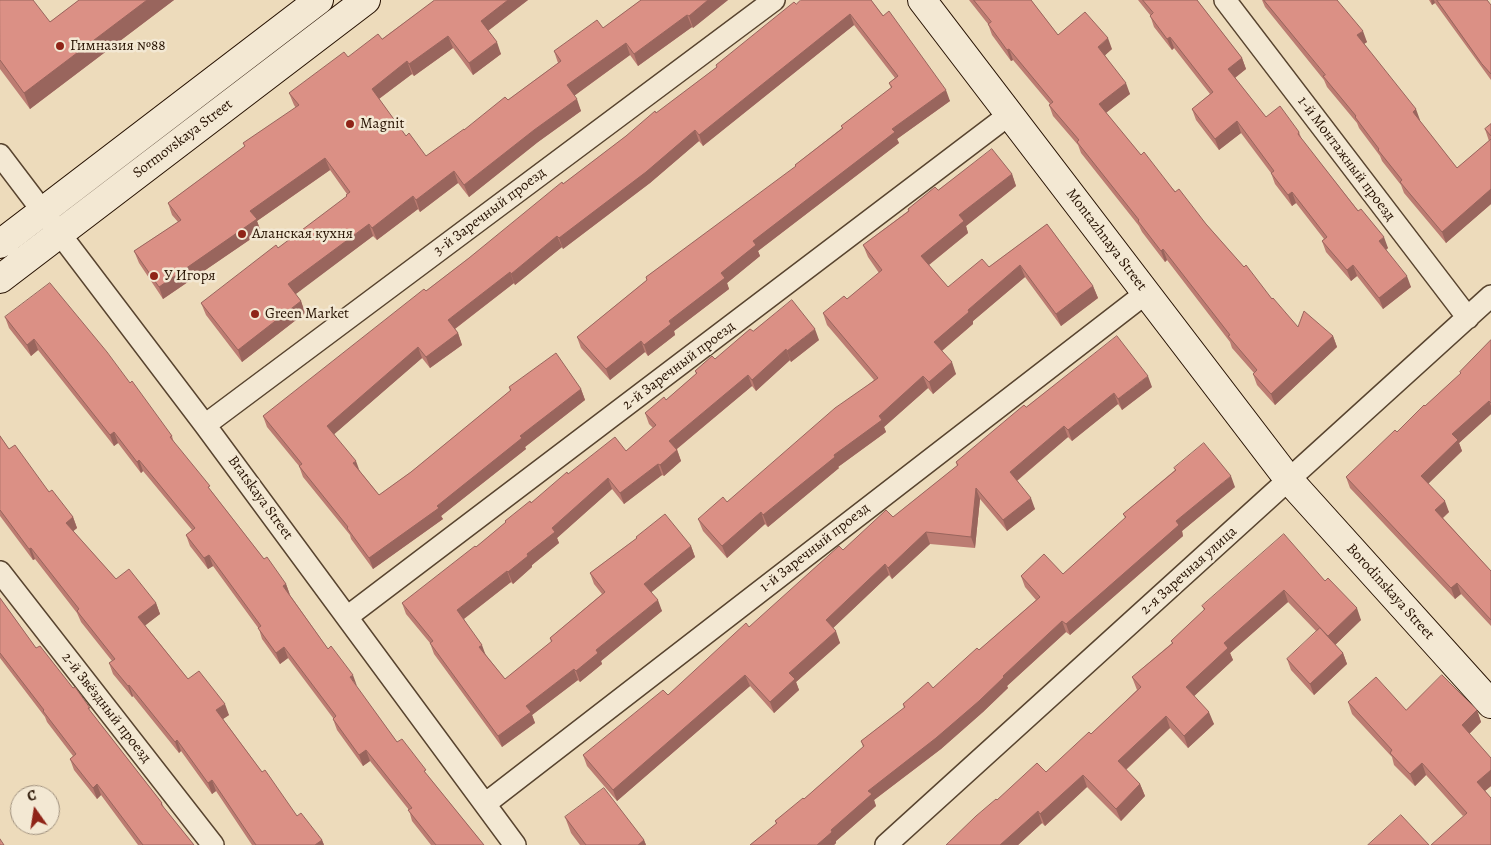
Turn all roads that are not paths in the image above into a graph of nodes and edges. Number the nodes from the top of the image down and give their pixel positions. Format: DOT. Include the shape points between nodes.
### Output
graph roads {
  1 [pos="319,0"];
  2 [pos="366,0"];
  3 [pos="774,0"];
  4 [pos="922,0"];
  5 [pos="1225,0"];
  6 [pos="1010,114"];
  7 [pos="0,155"];
  8 [pos="42,211"];
  9 [pos="59,234"];
  10 [pos="0,244"];
  11 [pos="0,279"];
  12 [pos="1146,293"];
  13 [pos="1491,296"];
  14 [pos="1468,318"];
  15 [pos="205,425"];
  16 [pos="1289,480"];
  17 [pos="0,572"];
  18 [pos="347,617"];
  19 [pos="1491,704"];
  20 [pos="485,804"];
  21 [pos="213,845"];
  22 [pos="515,845"];
  23 [pos="886,845"];
  1 -- 8 [label="main road, Sormovskaya Street"];
  2 -- 9 [label="main road, Sormovskaya Street"];
  3 -- 15 [label="street, 3-й Заречный проезд"];
  4 -- 6 [label="main road, Montazhnaya Street"];
  5 -- 14 [label="street, 1-й Монтажный проезд"];
  6 -- 12 [label="main road, Montazhnaya Street"];
  6 -- 18 [label="street, 2-й Заречный проезд"];
  7 -- 8 [label="street, Bratskaya Street"];
  8 -- 9 [label="street, Bratskaya Street"];
  8 -- 10 [label="main road, Sormovskaya Street"];
  9 -- 11 [label="main road, Sormovskaya Street"];
  9 -- 15 [label="street, Bratskaya Street"];
  12 -- 16 [label="main road, Montazhnaya Street"];
  12 -- 20 [label="street, 1-й Заречный проезд"];
  13 -- 14 [label="street, 2-я Заречная улица"];
  14 -- 16 [label="street, 2-я Заречная улица"];
  15 -- 18 [label="street, Bratskaya Street"];
  16 -- 19 [label="main road, Borodinskaya Street"];
  16 -- 23 [label="street, 2-я Заречная улица"];
  17 -- 21 [label="street, 2-й Звёздный проезд"];
  18 -- 20 [label="street, Bratskaya Street"];
  20 -- 22 [label="street, Bratskaya Street"];
}
